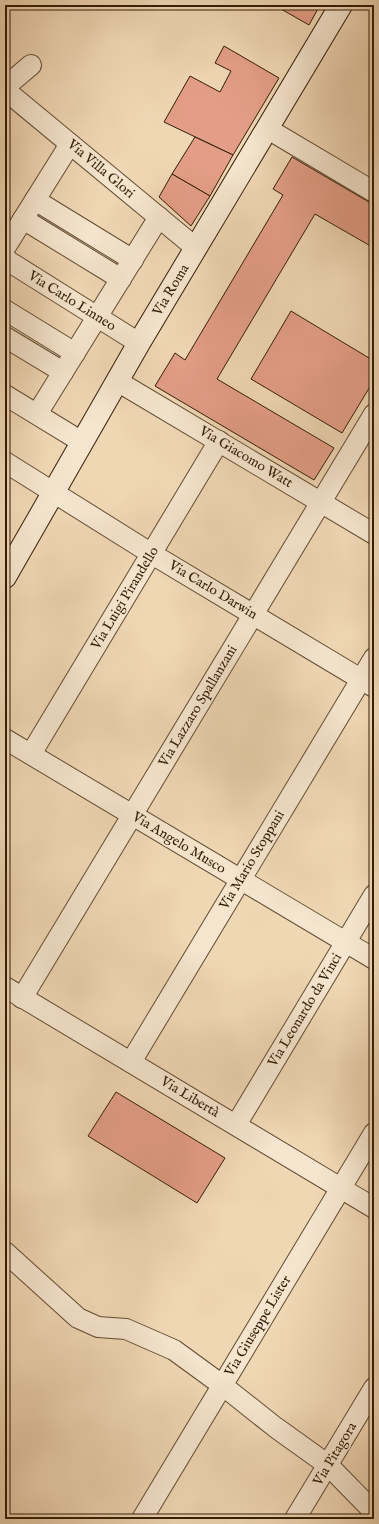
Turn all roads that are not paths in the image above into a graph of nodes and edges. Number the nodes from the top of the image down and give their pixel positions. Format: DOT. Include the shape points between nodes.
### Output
graph roads {
  1 [pos="341,5"];
  2 [pos="31,65"];
  3 [pos="5,88"];
  4 [pos="268,129"];
  5 [pos="70,144"];
  6 [pos="374,192"];
  7 [pos="35,200"];
  8 [pos="159,217"];
  9 [pos="23,219"];
  10 [pos="5,248"];
  11 [pos="196,248"];
  12 [pos="5,258"];
  13 [pos="132,260"];
  14 [pos="120,279"];
  15 [pos="5,310"];
  16 [pos="97,317"];
  17 [pos="5,337"];
  18 [pos="139,343"];
  19 [pos="75,353"];
  20 [pos="63,372"];
  21 [pos="117,381"];
  22 [pos="6,396"];
  23 [pos="37,414"];
  24 [pos="374,414"];
  25 [pos="219,441"];
  26 [pos="82,442"];
  27 [pos="5,462"];
  28 [pos="54,492"];
  29 [pos="321,502"];
  30 [pos="374,534"];
  31 [pos="152,554"];
  32 [pos="5,577"];
  33 [pos="253,614"];
  34 [pos="374,658"];
  35 [pos="368,683"];
  36 [pos="5,739"];
  37 [pos="31,754"];
  38 [pos="132,815"];
  39 [pos="241,880"];
  40 [pos="374,895"];
  41 [pos="346,942"];
  42 [pos="374,959"];
  43 [pos="5,987"];
  44 [pos="22,998"];
  45 [pos="131,1062"];
  46 [pos="236,1125"];
  47 [pos="374,1133"];
  48 [pos="341,1188"];
  49 [pos="374,1208"];
  50 [pos="5,1252"];
  51 [pos="222,1385"];
  52 [pos="374,1388"];
  53 [pos="328,1465"];
  54 [pos="374,1512"];
  55 [pos="142,1519"];
  56 [pos="295,1519"];
  1 -- 4 [label="main road, Via Roma"];
  2 -- 3 [label="street"];
  3 -- 5 [label="street, Via Villa Glori"];
  4 -- 6 [label="street"];
  4 -- 11 [label="main road, Via Roma"];
  5 -- 7 [label="street"];
  5 -- 8 [label="street, Via Villa Glori"];
  7 -- 9 [label="street"];
  7 -- 13 [label="street"];
  8 -- 11 [label="street, Via Villa Glori"];
  8 -- 13 [label="street"];
  9 -- 10 [label="street"];
  9 -- 14 [label="street"];
  11 -- 18 [label="main road, Via Roma"];
  12 -- 16 [label="street, Via Carlo Linneo"];
  13 -- 14 [label="street"];
  14 -- 16 [label="street"];
  15 -- 19 [label="street"];
  16 -- 18 [label="street, Via Carlo Linneo"];
  16 -- 19 [label="street"];
  17 -- 20 [label="street"];
  18 -- 21 [label="main road, Via Roma"];
  19 -- 20 [label="street"];
  20 -- 23 [label="street"];
  21 -- 25 [label="street, Via Giacomo Watt"];
  21 -- 26 [label="main road, Via Roma"];
  22 -- 23 [label="street"];
  23 -- 26 [label="street"];
  24 -- 29 [label="street, Via Lazzaro Spallanzani"];
  25 -- 29 [label="street, Via Giacomo Watt"];
  25 -- 31 [label="street, Via Luigi Pirandello"];
  26 -- 28 [label="main road, Via Roma"];
  27 -- 28 [label="street, Via Carlo Darwin"];
  28 -- 31 [label="street, Via Carlo Darwin"];
  28 -- 32 [label="main road, Via Roma"];
  29 -- 30 [label="street, Via Giacomo Watt"];
  29 -- 33 [label="street, Via Lazzaro Spallanzani"];
  31 -- 33 [label="street, Via Carlo Darwin"];
  31 -- 37 [label="street, Via Luigi Pirandello"];
  33 -- 35 [label="street, Via Carlo Darwin"];
  33 -- 38 [label="street, Via Lazzaro Spallanzani"];
  34 -- 35 [label="street, Via Mario Stoppani"];
  35 -- 39 [label="street, Via Mario Stoppani"];
  36 -- 37 [label="street, Via Angelo Musco"];
  37 -- 38 [label="street, Via Angelo Musco"];
  38 -- 39 [label="street, Via Angelo Musco"];
  38 -- 44 [label="street, Via Lazzaro Spallanzani"];
  39 -- 41 [label="street, Via Angelo Musco"];
  39 -- 45 [label="street, Via Mario Stoppani"];
  40 -- 41 [label="street, Via Leonardo da Vinci"];
  41 -- 42 [label="street, Via Angelo Musco"];
  41 -- 46 [label="street, Via Leonardo da Vinci"];
  43 -- 44 [label="street, Via Libertà"];
  44 -- 45 [label="street, Via Libertà"];
  45 -- 46 [label="street, Via Libertà"];
  46 -- 48 [label="street, Via Libertà"];
  47 -- 48 [label="street, Via Giuseppe Lister"];
  48 -- 49 [label="street, Via Libertà"];
  48 -- 51 [label="street, Via Giuseppe Lister"];
  50 -- 51 [label="street" via="78,1318 98,1327 126,1329 174,1350"];
  51 -- 53 [label="street" via="274,1427"];
  51 -- 55 [label="street, Via Giuseppe Lister"];
  52 -- 53 [label="street, Via Pitagora"];
  53 -- 54 [label="street"];
  53 -- 56 [label="street, Via Pitagora"];
}
